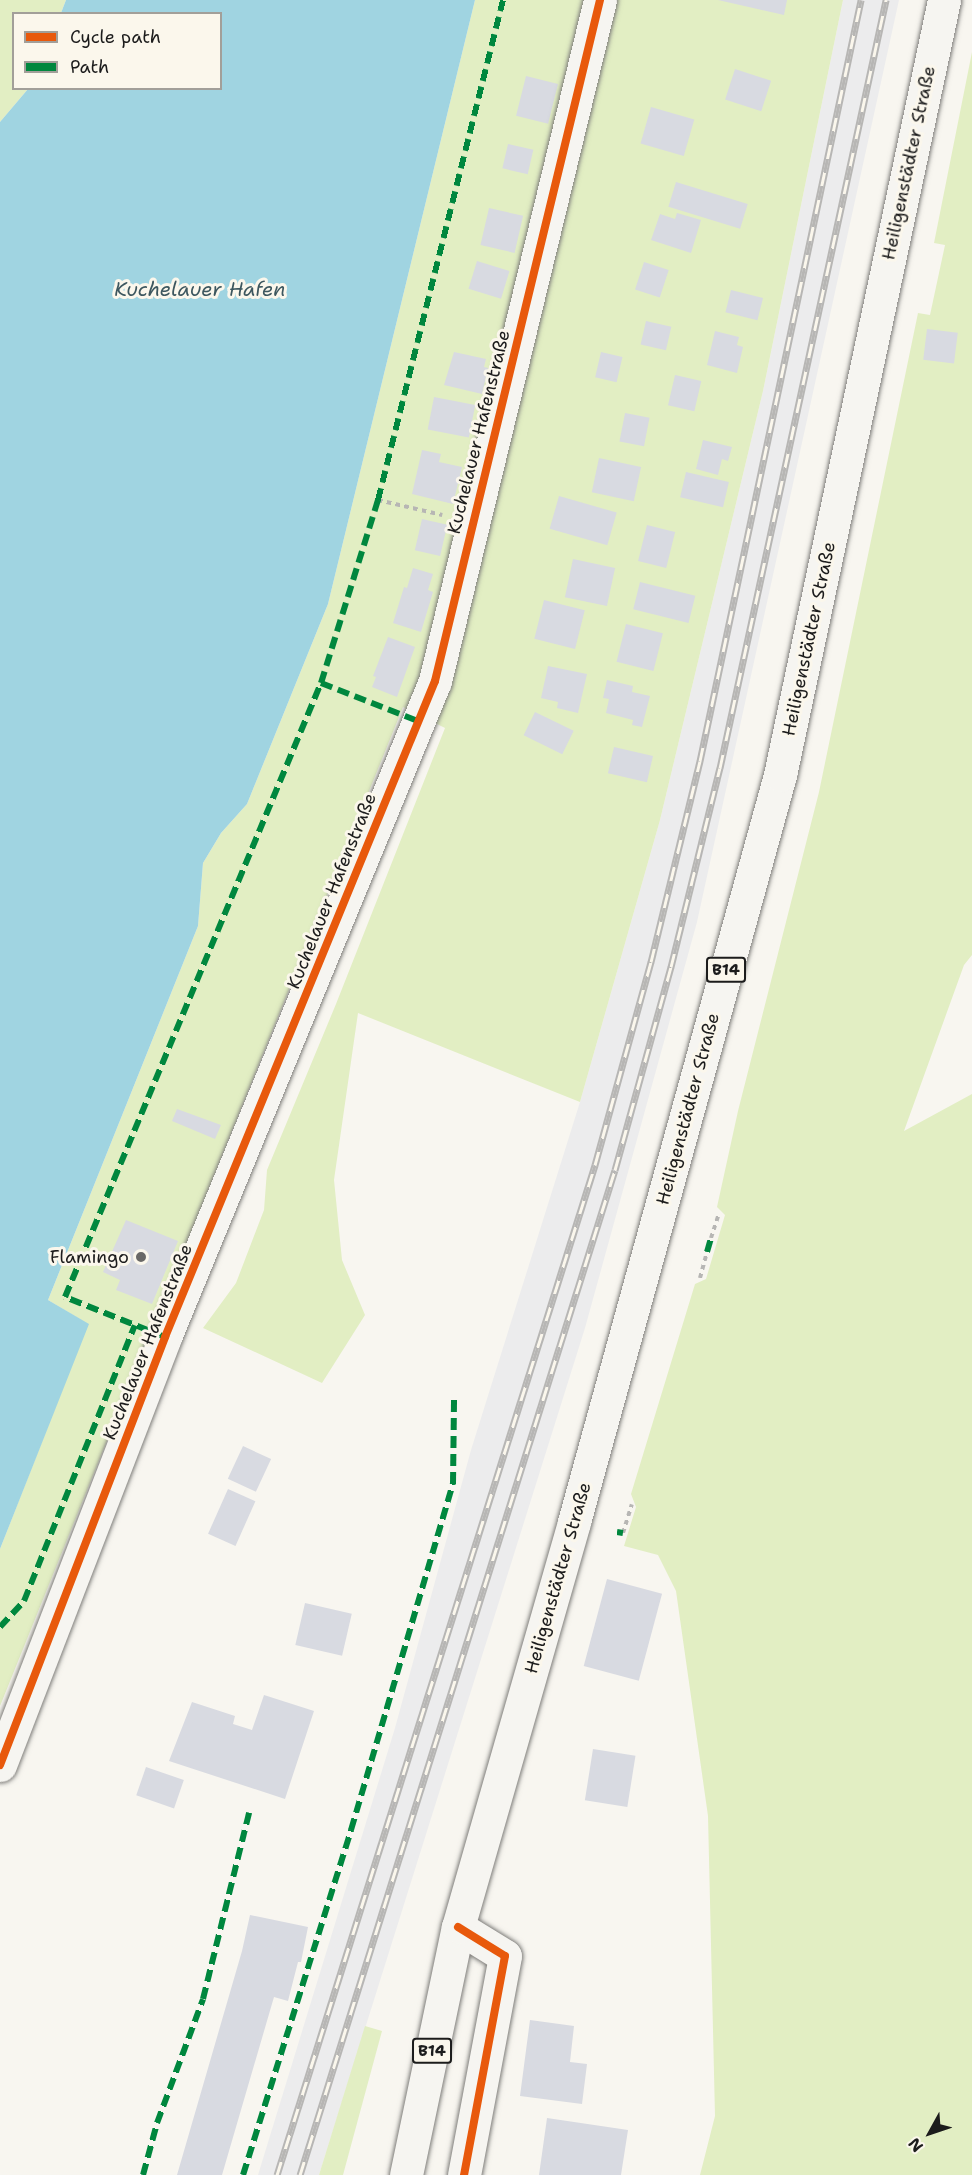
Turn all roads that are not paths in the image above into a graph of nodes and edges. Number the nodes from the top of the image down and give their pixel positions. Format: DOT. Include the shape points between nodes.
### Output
graph roads {
  1 [pos="600,0"];
  2 [pos="944,0"];
  3 [pos="0,1765"];
  4 [pos="458,1927"];
  5 [pos="406,2175"];
  6 [pos="464,2175"];
  1 -- 3 [label="main road, Kuchelauer Hafenstraße" via="435,681 165,1337"];
  2 -- 4 [label="main road, Heiligenstädter Straße / B14" via="780,775"];
  4 -- 5 [label="main road, Heiligenstädter Straße / B14"];
  4 -- 6 [label="main road" via="505,1956"];
}
